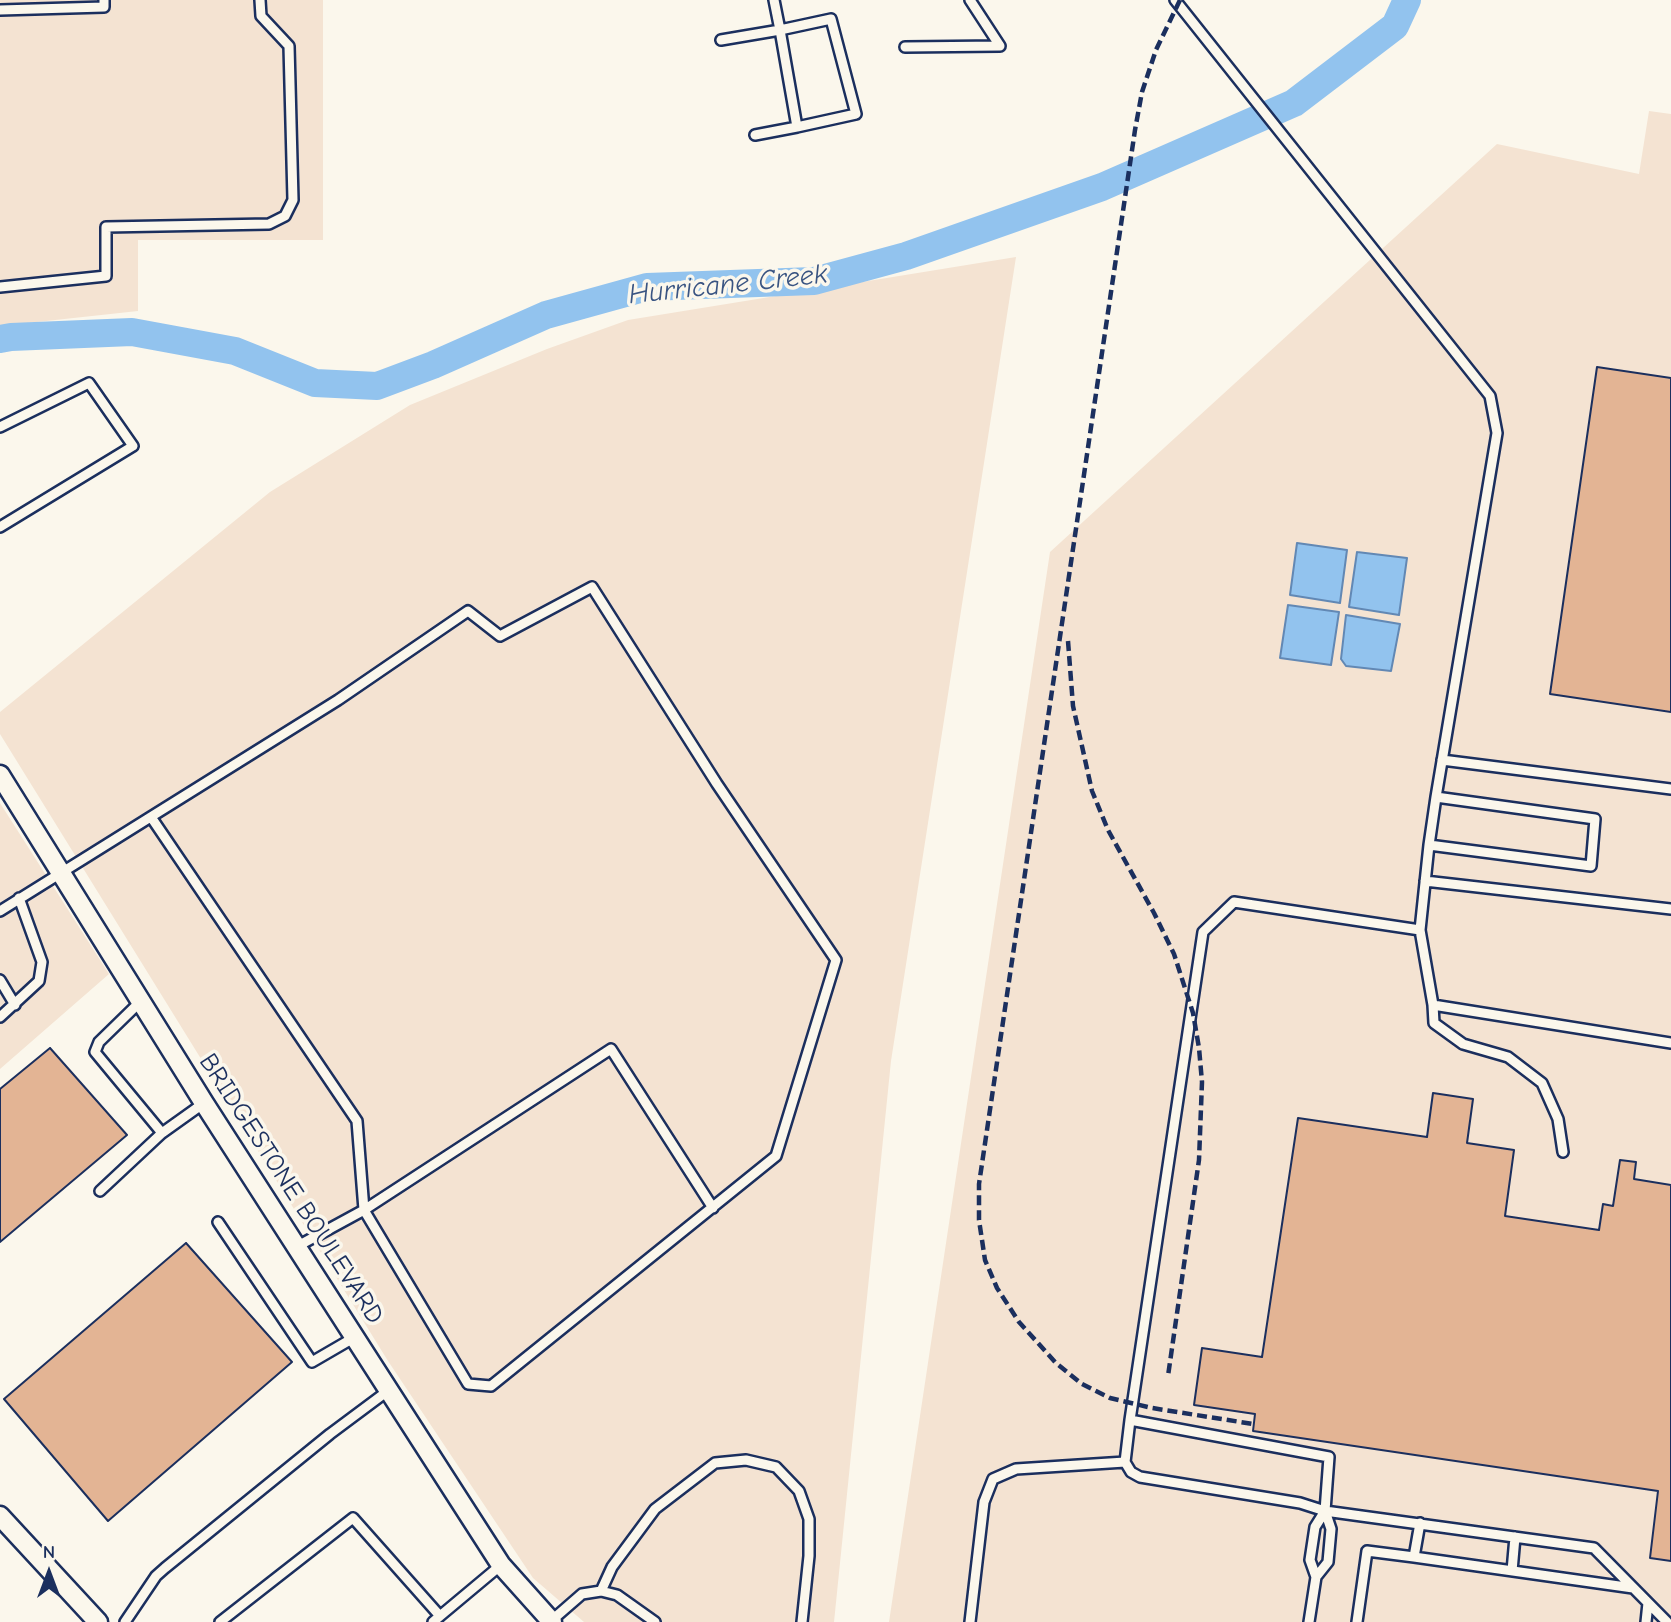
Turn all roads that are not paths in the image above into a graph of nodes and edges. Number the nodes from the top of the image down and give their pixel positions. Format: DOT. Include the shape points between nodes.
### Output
graph roads {
  1 [pos="104,0"];
  2 [pos="260,0"];
  3 [pos="775,0"];
  4 [pos="970,0"];
  5 [pos="1175,0"];
  6 [pos="0,10"];
  7 [pos="780,30"];
  8 [pos="721,40"];
  9 [pos="905,47"];
  10 [pos="797,127"];
  11 [pos="755,135"];
  12 [pos="0,287"];
  13 [pos="0,427"];
  14 [pos="0,527"];
  15 [pos="1442,760"];
  16 [pos="0,775"];
  17 [pos="1671,789"];
  18 [pos="1436,797"];
  19 [pos="151,817"];
  20 [pos="1429,845"];
  21 [pos="63,873"];
  22 [pos="1425,881"];
  23 [pos="19,898"];
  24 [pos="1671,909"];
  25 [pos="0,911"];
  26 [pos="1420,930"];
  27 [pos="0,981"];
  28 [pos="141,1001"];
  29 [pos="15,1005"];
  30 [pos="1433,1005"];
  31 [pos="0,1017"];
  32 [pos="1671,1043"];
  33 [pos="204,1103"];
  34 [pos="162,1133"];
  35 [pos="1563,1152"];
  36 [pos="100,1191"];
  37 [pos="712,1208"];
  38 [pos="364,1210"];
  39 [pos="218,1222"];
  40 [pos="296,1247"];
  41 [pos="355,1337"];
  42 [pos="389,1390"];
  43 [pos="1130,1420"];
  44 [pos="1125,1462"];
  45 [pos="1325,1511"];
  46 [pos="0,1516"];
  47 [pos="1420,1523"];
  48 [pos="1515,1537"];
  49 [pos="1414,1557"];
  50 [pos="502,1565"];
  51 [pos="1512,1571"];
  52 [pos="1316,1577"];
  53 [pos="1633,1588"];
  54 [pos="601,1591"];
  55 [pos="1648,1603"];
  56 [pos="437,1619"];
  57 [pos="98,1622"];
  58 [pos="125,1622"];
  59 [pos="220,1622"];
  60 [pos="552,1622"];
  61 [pos="655,1622"];
  62 [pos="802,1622"];
  63 [pos="970,1622"];
  64 [pos="1309,1622"];
  65 [pos="1357,1622"];
  66 [pos="1646,1622"];
  67 [pos="1667,1622"];
  1 -- 6 [label="lane" via="104,8"];
  2 -- 12 [label="lane" via="261,16 289,46 293,200 285,216 269,224 106,227 106,276"];
  3 -- 7 [label="lane"];
  4 -- 9 [label="lane" via="1000,46"];
  5 -- 15 [label="lane" via="1490,396 1497,433"];
  7 -- 8 [label="lane"];
  7 -- 10 [label="lane"];
  7 -- 10 [label="lane" via="831,19 856,114"];
  10 -- 11 [label="lane"];
  13 -- 14 [label="lane" via="89,383 134,446"];
  15 -- 17 [label="lane"];
  15 -- 18 [label="lane"];
  16 -- 21 [label="street, BRIDGESTONE BOULEVARD"];
  18 -- 20 [label="lane"];
  18 -- 20 [label="lane" via="1595,818 1591,866"];
  19 -- 21 [label="lane"];
  19 -- 37 [label="lane" via="338,700 468,611 500,636 592,587 717,785 836,960 776,1156"];
  19 -- 38 [label="lane" via="357,1121"];
  20 -- 22 [label="lane"];
  21 -- 23 [label="lane"];
  21 -- 28 [label="street, BRIDGESTONE BOULEVARD"];
  22 -- 24 [label="lane"];
  22 -- 26 [label="lane"];
  23 -- 25 [label="lane"];
  23 -- 29 [label="lane" via="42,962 39,981"];
  26 -- 30 [label="lane"];
  26 -- 43 [label="lane" via="1234,902 1203,932"];
  27 -- 29 [label="lane"];
  28 -- 33 [label="street, BRIDGESTONE BOULEVARD"];
  28 -- 34 [label="lane" via="99,1042 95,1052"];
  29 -- 31 [label="lane"];
  30 -- 32 [label="lane"];
  30 -- 35 [label="lane" via="1434,1023 1462,1044 1507,1057 1542,1083 1558,1119"];
  33 -- 34 [label="lane"];
  33 -- 40 [label="street, BRIDGESTONE BOULEVARD"];
  34 -- 36 [label="lane"];
  37 -- 38 [label="lane" via="611,1049"];
  37 -- 38 [label="lane" via="491,1386 468,1384"];
  38 -- 40 [label="lane"];
  39 -- 41 [label="lane" via="312,1362"];
  40 -- 41 [label="street, BRIDGESTONE BOULEVARD"];
  41 -- 42 [label="street, BRIDGESTONE BOULEVARD"];
  42 -- 50 [label="street, BRIDGESTONE BOULEVARD"];
  42 -- 58 [label="lane" via="156,1576"];
  43 -- 44 [label="lane"];
  43 -- 45 [label="lane" via="1329,1457"];
  44 -- 45 [label="lane" via="1140,1477"];
  44 -- 63 [label="lane" via="1016,1469 993,1479 984,1502"];
  45 -- 47 [label="lane"];
  45 -- 52 [label="lane" via="1315,1527 1310,1560"];
  45 -- 52 [label="lane" via="1331,1529 1328,1562"];
  46 -- 57 [label="street"];
  47 -- 48 [label="lane"];
  47 -- 49 [label="lane"];
  48 -- 51 [label="lane"];
  48 -- 53 [label="lane" via="1594,1548"];
  49 -- 51 [label="lane"];
  49 -- 65 [label="lane" via="1367,1551"];
  50 -- 56 [label="lane"];
  50 -- 60 [label="street, BRIDGESTONE BOULEVARD"];
  51 -- 53 [label="lane"];
  52 -- 64 [label="lane"];
  53 -- 55 [label="lane"];
  54 -- 60 [label="lane" via="582,1594"];
  54 -- 61 [label="lane" via="617,1595"];
  54 -- 62 [label="lane" via="612,1567 655,1509 715,1463 746,1460 776,1467 799,1491 809,1519"];
  55 -- 66 [label="lane"];
  55 -- 67 [label="lane"];
  56 -- 59 [label="lane" via="353,1518"];
}
